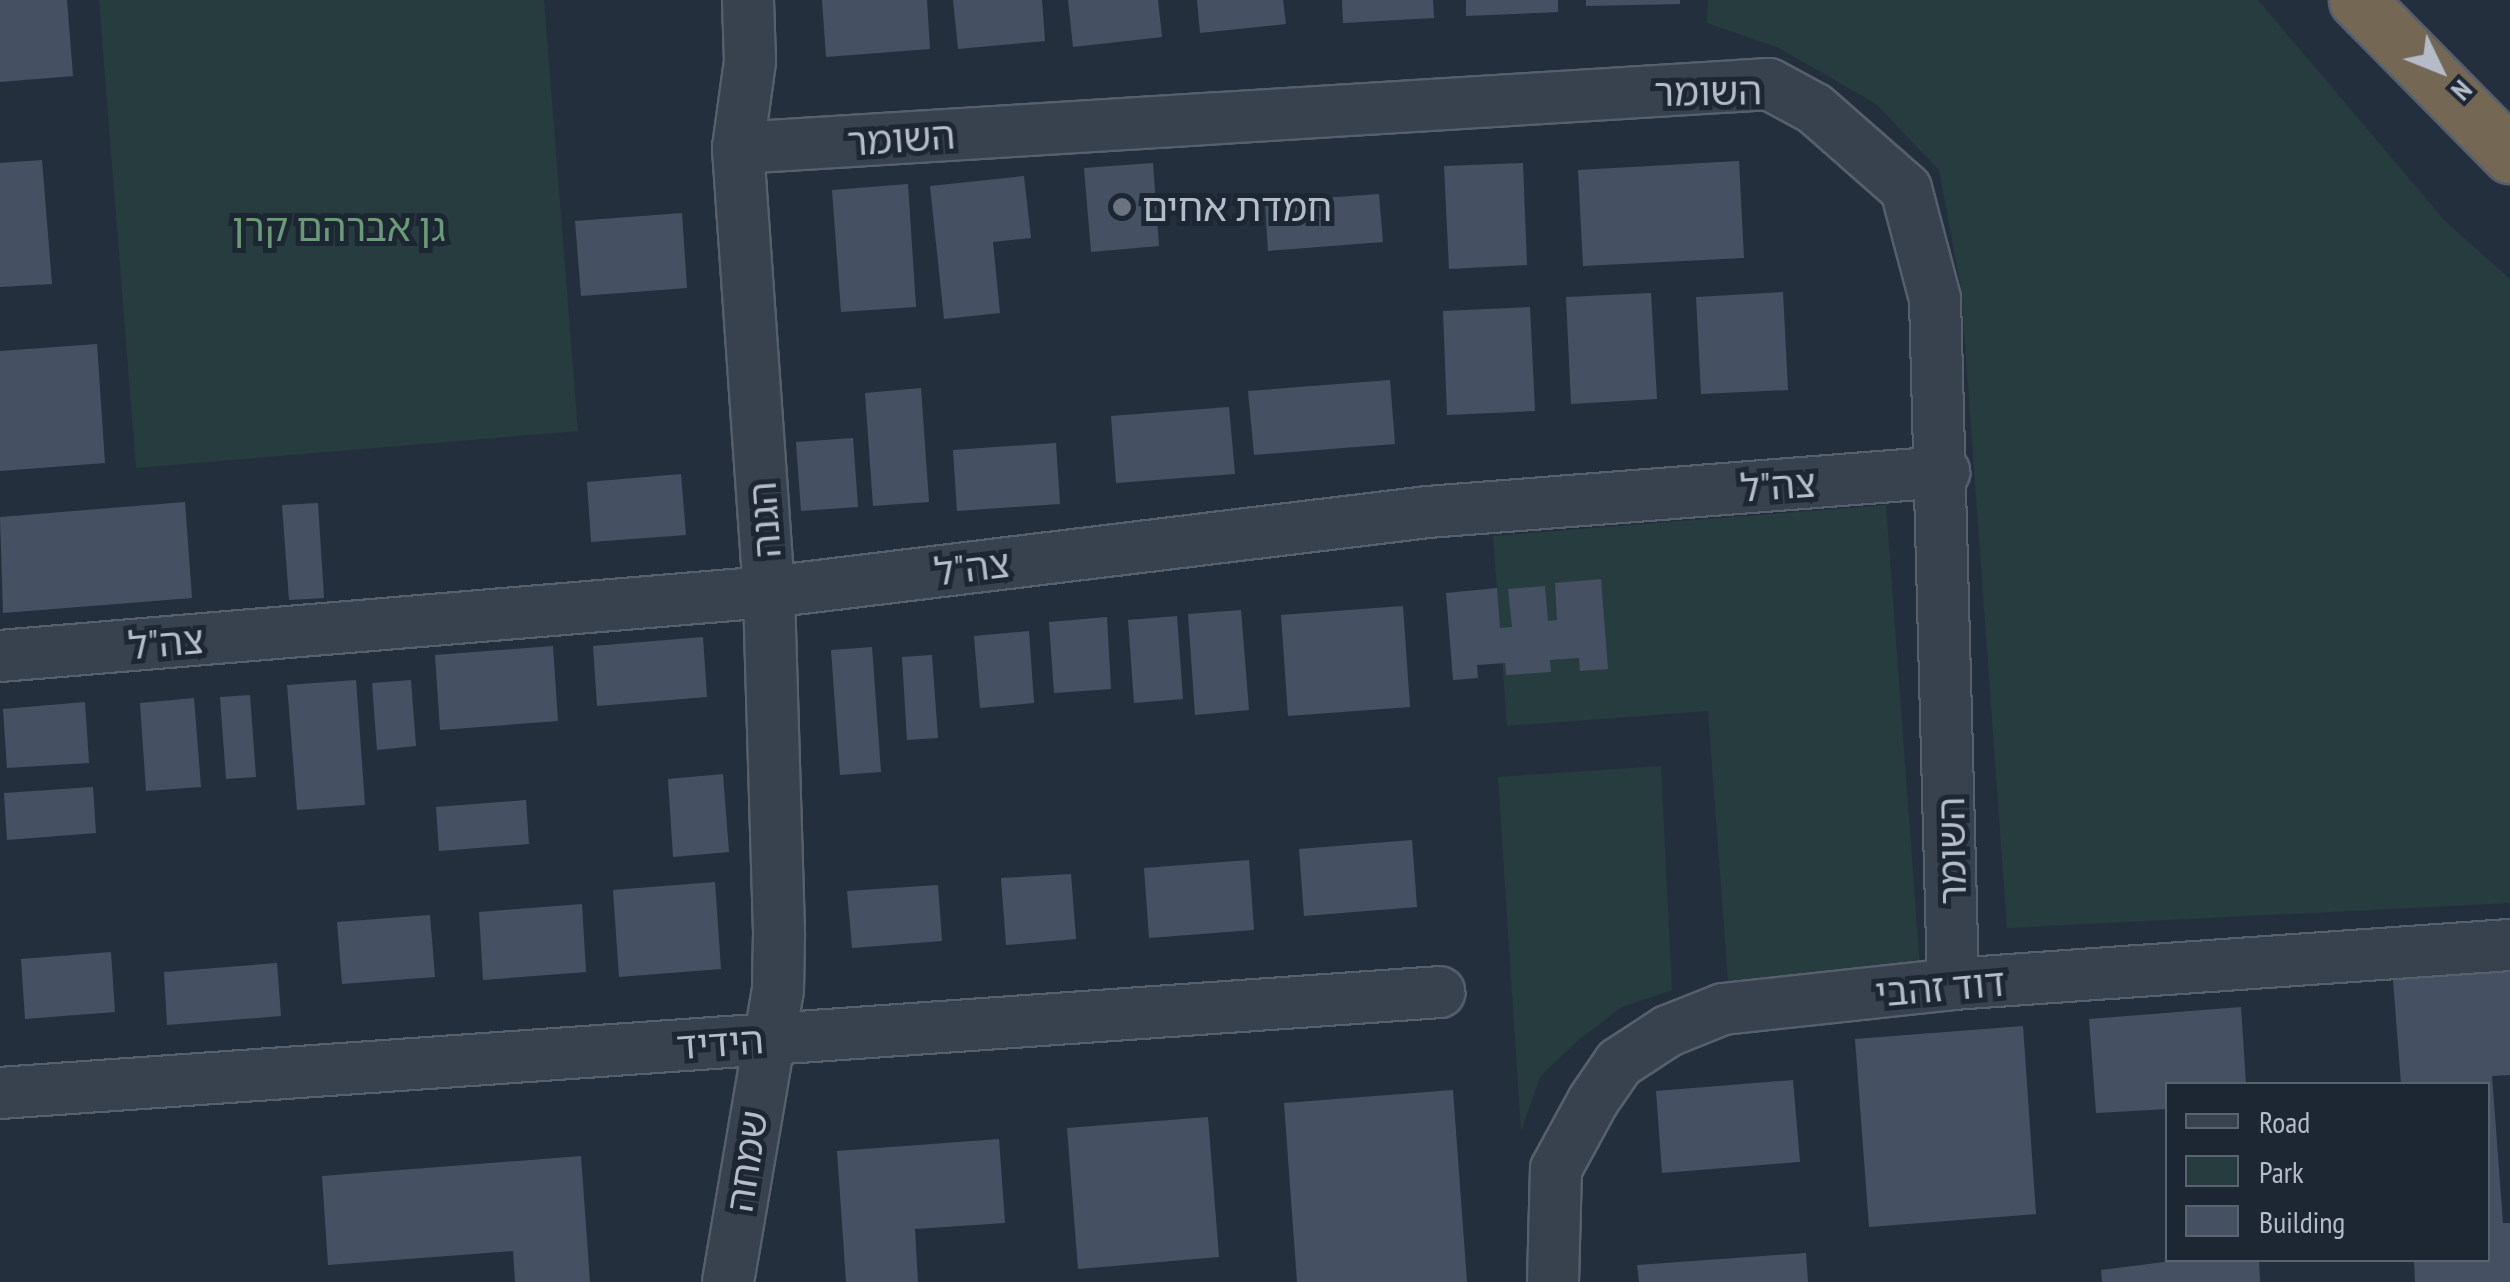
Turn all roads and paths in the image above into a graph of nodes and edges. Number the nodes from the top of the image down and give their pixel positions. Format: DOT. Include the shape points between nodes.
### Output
graph roads {
  1 [pos="748,0"];
  2 [pos="2357,0"];
  3 [pos="738,148"];
  4 [pos="2510,156"];
  5 [pos="1944,472"];
  6 [pos="768,592"];
  7 [pos="0,656"];
  8 [pos="2510,945"];
  9 [pos="1953,984"];
  10 [pos="1440,992"];
  11 [pos="766,1039"];
  12 [pos="0,1093"];
  13 [pos="728,1282"];
  14 [pos="1553,1282"];
  1 -- 3 [label="street, הגנה" via="750,61"];
  2 -- 4 [label="highway"];
  3 -- 5 [label="street, השומר" via="1768,84 1861,143 1906,189 1935,300"];
  3 -- 6 [label="street, הגנה"];
  5 -- 6 [label="street, צה\"ל" via="1428,512"];
  5 -- 9 [label="street, השומר"];
  6 -- 7 [label="street, צה\"ל"];
  6 -- 11 [label="street, הגנה" via="780,932 778,990"];
  8 -- 9 [label="street, דוד זהבי"];
  9 -- 14 [label="street, דוד זהבי" via="1723,1009 1668,1031 1619,1062 1556,1170"];
  10 -- 11 [label="street, הידיד"];
  11 -- 12 [label="street, הידיד"];
  11 -- 13 [label="street, שמחה"];
}
